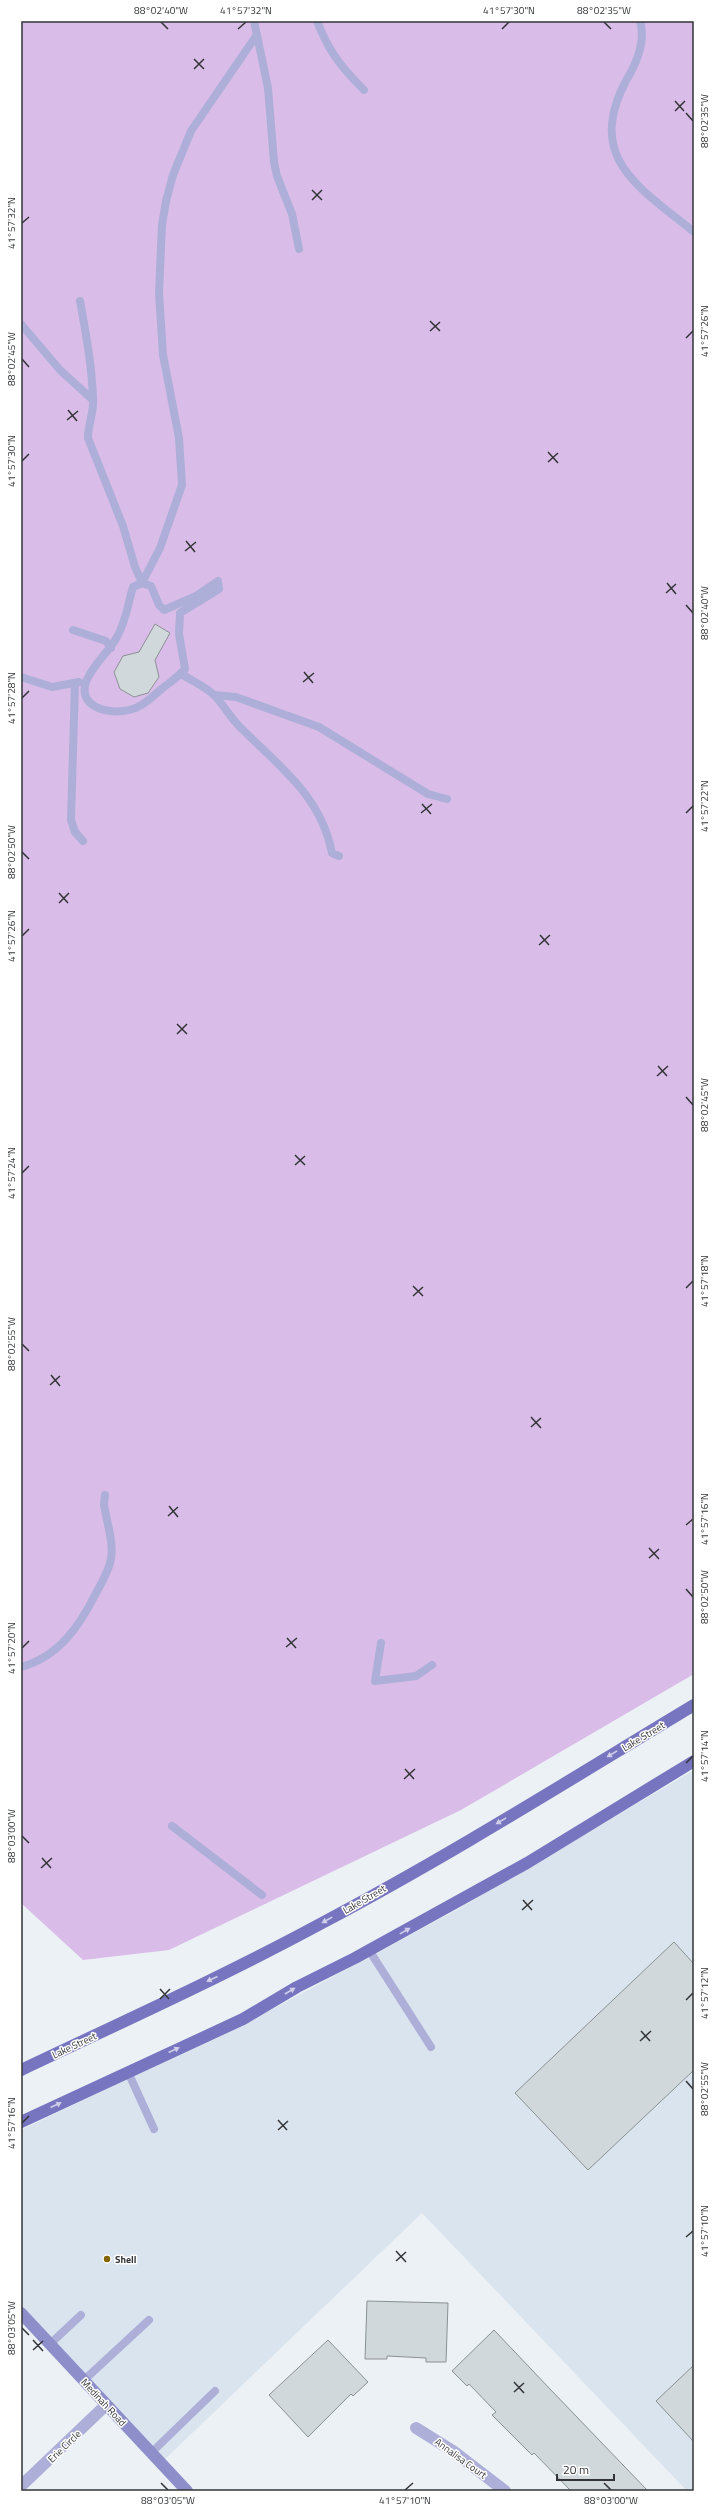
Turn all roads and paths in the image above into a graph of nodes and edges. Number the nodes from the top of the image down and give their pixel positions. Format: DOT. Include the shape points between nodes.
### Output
graph roads {
  1 [pos="254,21"];
  2 [pos="317,21"];
  3 [pos="640,21"];
  4 [pos="256,36"];
  5 [pos="364,90"];
  6 [pos="694,232"];
  7 [pos="299,248"];
  8 [pos="80,301"];
  9 [pos="21,324"];
  10 [pos="93,400"];
  11 [pos="142,583"];
  12 [pos="73,630"];
  13 [pos="111,648"];
  14 [pos="181,674"];
  15 [pos="21,677"];
  16 [pos="89,678"];
  17 [pos="75,683"];
  18 [pos="214,695"];
  19 [pos="447,799"];
  20 [pos="83,841"];
  21 [pos="339,856"];
  22 [pos="105,1495"];
  23 [pos="382,1643"];
  24 [pos="432,1665"];
  25 [pos="21,1667"];
  26 [pos="694,1706"];
  27 [pos="694,1761"];
  28 [pos="172,1826"];
  29 [pos="262,1895"];
  30 [pos="369,1950"];
  31 [pos="431,2047"];
  32 [pos="21,2070"];
  33 [pos="128,2072"];
  34 [pos="21,2122"];
  35 [pos="154,2129"];
  36 [pos="21,2313"];
  37 [pos="81,2315"];
  38 [pos="149,2320"];
  39 [pos="50,2344"];
  40 [pos="84,2381"];
  41 [pos="215,2391"];
  42 [pos="106,2405"];
  43 [pos="416,2428"];
  44 [pos="151,2453"];
  45 [pos="21,2486"];
  46 [pos="187,2491"];
  47 [pos="505,2491"];
  1 -- 4 [label="lane"];
  2 -- 5 [label="lane" via="329,50 339,65"];
  3 -- 6 [label="lane" via="640,45 635,64 616,103 612,142 620,164 632,179"];
  4 -- 7 [label="lane" via="264,61 276,169 292,214"];
  4 -- 11 [label="lane" via="192,131 173,175 166,201 162,224 159,293 163,355 179,438 182,486 173,516"];
  8 -- 10 [label="lane" via="91,367"];
  9 -- 10 [label="lane" via="60,370"];
  10 -- 11 [label="lane" via="93,417 88,427 88,438 123,526"];
  11 -- 13 [label="lane" via="133,588 125,621"];
  11 -- 14 [label="lane" via="151,586 159,605 164,610 196,596 218,581 218,589 212,595 180,613 179,634 185,669"];
  12 -- 13 [label="lane" via="106,641"];
  13 -- 16 [label="lane"];
  14 -- 16 [label="lane" via="148,702 135,709 120,711 95,708 89,704 85,693"];
  14 -- 18 [label="lane"];
  15 -- 17 [label="lane" via="52,687"];
  16 -- 17 [label="lane"];
  17 -- 20 [label="lane" via="71,820 74,832"];
  18 -- 19 [label="lane" via="236,697 319,727 428,794"];
  18 -- 21 [label="lane" via="240,727 290,774 313,803 324,823 332,853"];
  22 -- 25 [label="lane" via="111,1558 100,1586 79,1626 66,1641 48,1655"];
  23 -- 24 [label="lane" via="375,1681 416,1676"];
  26 -- 32 [label="main road, Lake Street, one-way" via="473,1838 323,1923 234,1969"];
  30 -- 27 [label="main road, one-way" via="527,1863"];
  28 -- 29 [label="lane"];
  30 -- 31 [label="lane"];
  33 -- 30 [label="main road, one-way" via="243,2019 297,1987"];
  34 -- 33 [label="main road, one-way"];
  33 -- 35 [label="lane"];
  36 -- 39 [label="street, Medinah Road"];
  37 -- 39 [label="lane"];
  38 -- 40 [label="lane"];
  39 -- 40 [label="street, Medinah Road"];
  40 -- 42 [label="street, Medinah Road"];
  41 -- 44 [label="lane"];
  42 -- 44 [label="street, Medinah Road"];
  42 -- 45 [label="street, Erie Circle"];
  43 -- 47 [label="street, Annalisa Court" via="453,2451"];
  44 -- 46 [label="street, Medinah Road"];
}
